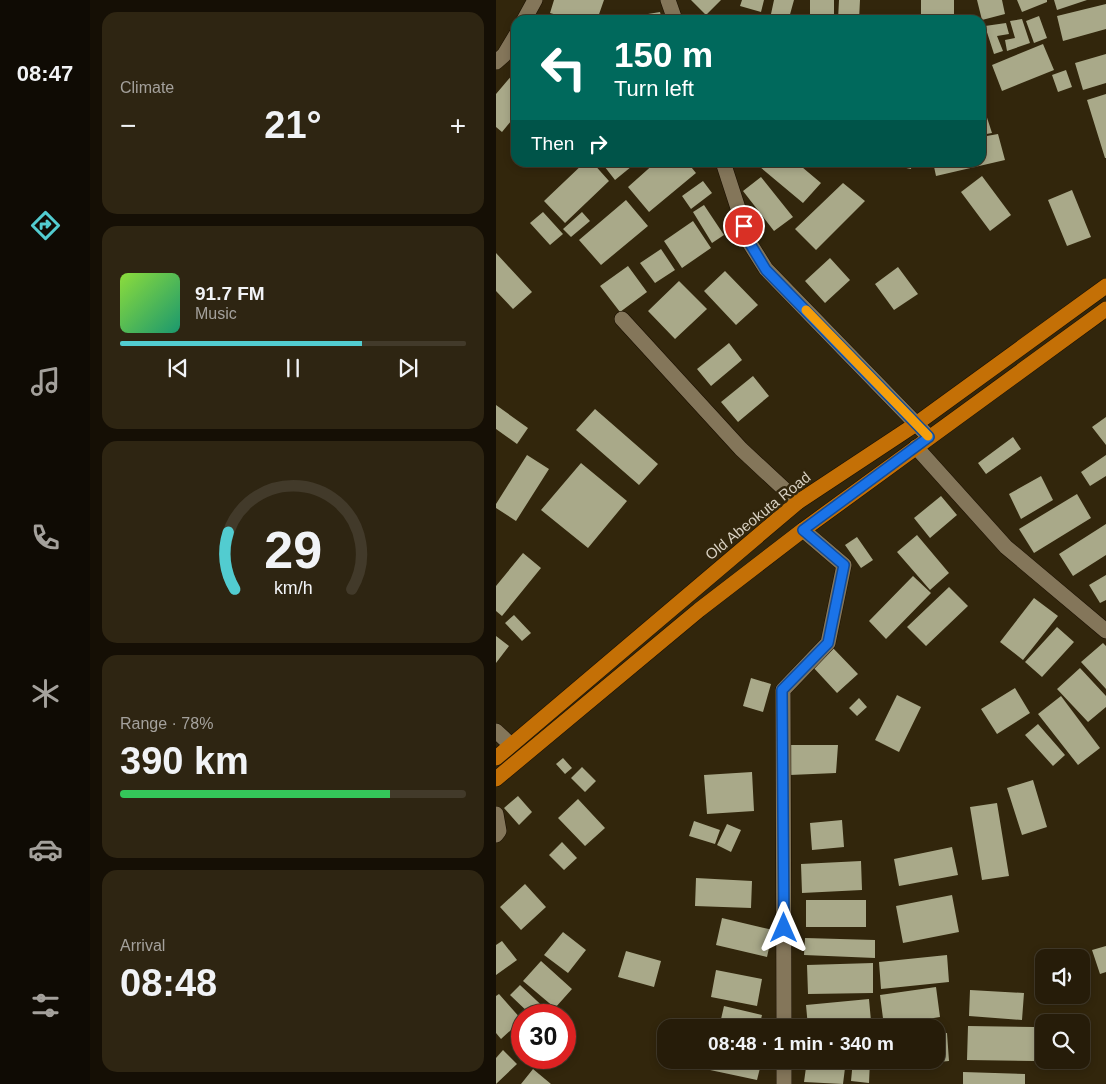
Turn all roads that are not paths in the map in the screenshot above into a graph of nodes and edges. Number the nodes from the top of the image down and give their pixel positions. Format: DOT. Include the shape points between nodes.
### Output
graph roads {
  1 [pos="535,0"];
  2 [pos="668,0"];
  3 [pos="527,15"];
  4 [pos="673,15"];
  5 [pos="511,43"];
  6 [pos="496,62"];
  7 [pos="725,167"];
  8 [pos="1106,286"];
  9 [pos="1106,309"];
  10 [pos="622,319"];
  11 [pos="916,424"];
  12 [pos="929,437"];
  13 [pos="916,447"];
  14 [pos="798,502"];
  15 [pos="803,530"];
  16 [pos="1106,631"];
  17 [pos="496,731"];
  18 [pos="510,744"];
  19 [pos="496,758"];
  20 [pos="496,779"];
  21 [pos="496,814"];
  22 [pos="496,835"];
  23 [pos="784,1019"];
  24 [pos="784,1069"];
  25 [pos="784,1084"];
  1 -- 3 [label="street"];
  2 -- 4 [label="street"];
  5 -- 6 [label="street"];
  7 -- 11 [label="street" via="749,242 766,270"];
  8 -- 11 [label="highway, Old Abeokuta Road"];
  9 -- 12 [label="highway"];
  10 -- 14 [label="street" via="741,449"];
  11 -- 12 [label="street"];
  11 -- 14 [label="highway, Old Abeokuta Road"];
  12 -- 13 [label="highway"];
  13 -- 15 [label="highway"];
  13 -- 16 [label="street" via="1006,547"];
  14 -- 18 [label="highway, Old Abeokuta Road"];
  15 -- 20 [label="highway" via="699,610"];
  15 -- 23 [label="street" via="844,565 828,643 782,690"];
  17 -- 18 [label="street"];
  18 -- 19 [label="highway, Old Abeokuta Road"];
  21 -- 22 [label="street" via="499,830"];
  24 -- 25 [label="street"];
}
